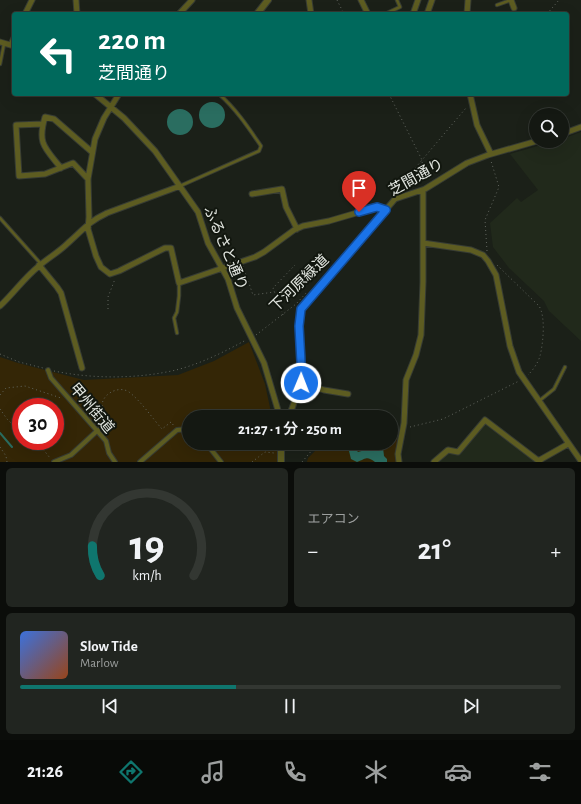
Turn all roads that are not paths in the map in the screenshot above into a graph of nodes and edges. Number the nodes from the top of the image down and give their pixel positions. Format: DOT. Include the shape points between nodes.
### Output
graph roads {
  1 [pos="32,0"];
  2 [pos="76,0"];
  3 [pos="192,0"];
  4 [pos="268,0"];
  5 [pos="309,0"];
  6 [pos="361,0"];
  7 [pos="397,0"];
  8 [pos="418,0"];
  9 [pos="432,0"];
  10 [pos="468,0"];
  11 [pos="511,0"];
  12 [pos="496,5"];
  13 [pos="514,8"];
  14 [pos="26,12"];
  15 [pos="77,12"];
  16 [pos="181,12"];
  17 [pos="259,12"];
  18 [pos="311,12"];
  19 [pos="367,12"];
  20 [pos="390,12"];
  21 [pos="414,12"];
  22 [pos="428,12"];
  23 [pos="467,12"];
  24 [pos="2,43"];
  25 [pos="12,46"];
  26 [pos="0,64"];
  27 [pos="97,96"];
  28 [pos="118,96"];
  29 [pos="221,96"];
  30 [pos="470,96"];
  31 [pos="110,107"];
  32 [pos="43,124"];
  33 [pos="581,127"];
  34 [pos="569,131"];
  35 [pos="529,143"];
  36 [pos="92,152"];
  37 [pos="490,155"];
  38 [pos="61,168"];
  39 [pos="88,179"];
  40 [pos="180,186"];
  41 [pos="424,189"];
  42 [pos="252,194"];
  43 [pos="386,210"];
  44 [pos="0,218"];
  45 [pos="88,223"];
  46 [pos="297,229"];
  47 [pos="423,243"];
  48 [pos="40,264"];
  49 [pos="222,268"];
  50 [pos="179,283"];
  51 [pos="0,306"];
  52 [pos="177,333"];
  53 [pos="565,367"];
  54 [pos="82,368"];
  55 [pos="48,370"];
  56 [pos="301,383"];
  57 [pos="348,394"];
  58 [pos="539,401"];
  59 [pos="278,410"];
  60 [pos="291,410"];
  61 [pos="98,430"];
  62 [pos="182,430"];
  63 [pos="568,444"];
  64 [pos="212,450"];
  65 [pos="281,450"];
  66 [pos="539,461"];
  67 [pos="581,461"];
  68 [pos="53,462"];
  69 [pos="115,462"];
  70 [pos="140,462"];
  71 [pos="221,462"];
  72 [pos="281,462"];
  73 [pos="399,462"];
  74 [pos="434,462"];
  1 -- 14 [label="street"];
  2 -- 15 [label="street"];
  3 -- 16 [label="street"];
  4 -- 17 [label="street"];
  5 -- 18 [label="street"];
  6 -- 19 [label="street"];
  7 -- 20 [label="lane" via="400,7"];
  8 -- 21 [label="street"];
  9 -- 22 [label="street"];
  10 -- 23 [label="street"];
  11 -- 12 [label="lane"];
  11 -- 13 [label="street"];
  24 -- 25 [label="street"];
  24 -- 26 [label="lane"];
  27 -- 31 [label="street, ふるさと通り"];
  28 -- 31 [label="street"];
  29 -- 40 [label="lane" via="241,116 260,149"];
  30 -- 37 [label="street" via="477,125"];
  31 -- 36 [label="street" via="95,139"];
  31 -- 40 [label="street, ふるさと通り" via="155,151"];
  32 -- 36 [label="street" via="45,117 54,119"];
  32 -- 38 [label="street" via="42,142"];
  32 -- 38 [label="street" via="16,125 18,176 45,174"];
  33 -- 34 [label="street"];
  35 -- 37 [label="street, 芝間通り"];
  36 -- 39 [label="street"];
  37 -- 41 [label="street, 芝間通り" via="467,163"];
  38 -- 39 [label="street" via="73,163"];
  39 -- 45 [label="street"];
  40 -- 45 [label="street" via="107,213"];
  40 -- 49 [label="street, ふるさと通り" via="198,212 208,243"];
  41 -- 43 [label="street, 芝間通り" via="395,199"];
  41 -- 47 [label="street"];
  42 -- 46 [label="street" via="282,189 286,207"];
  43 -- 46 [label="street, 芝間通り" via="377,207"];
  43 -- 56 [label="street" via="301,309"];
  44 -- 48 [label="lane"];
  45 -- 48 [label="street" via="69,243"];
  45 -- 50 [label="street" via="100,267 110,274 165,248 171,248"];
  46 -- 49 [label="street, 芝間通り" via="264,252"];
  47 -- 58 [label="street" via="471,250 483,255 488,261 496,275 510,346 519,372"];
  47 -- 73 [label="street" via="421,335 406,380"];
  48 -- 51 [label="street"];
  48 -- 54 [label="street" via="60,293"];
  49 -- 50 [label="street, 芝間通り"];
  49 -- 59 [label="street, ふるさと通り" via="237,308 264,363"];
  50 -- 52 [label="lane" via="177,312 174,318"];
  53 -- 58 [label="lane" via="554,389"];
  55 -- 61 [label="street, 甲州街道" via="51,378"];
  56 -- 57 [label="street"];
  56 -- 60 [label="street"];
  58 -- 63 [label="street"];
  61 -- 68 [label="street" via="71,455"];
  61 -- 69 [label="street, 甲州街道"];
  62 -- 70 [label="street" via="177,430"];
  63 -- 66 [label="street"];
  63 -- 67 [label="street"];
  64 -- 71 [label="street"];
  65 -- 72 [label="street"];
  66 -- 74 [label="street" via="485,420 458,452 448,450"];
}
